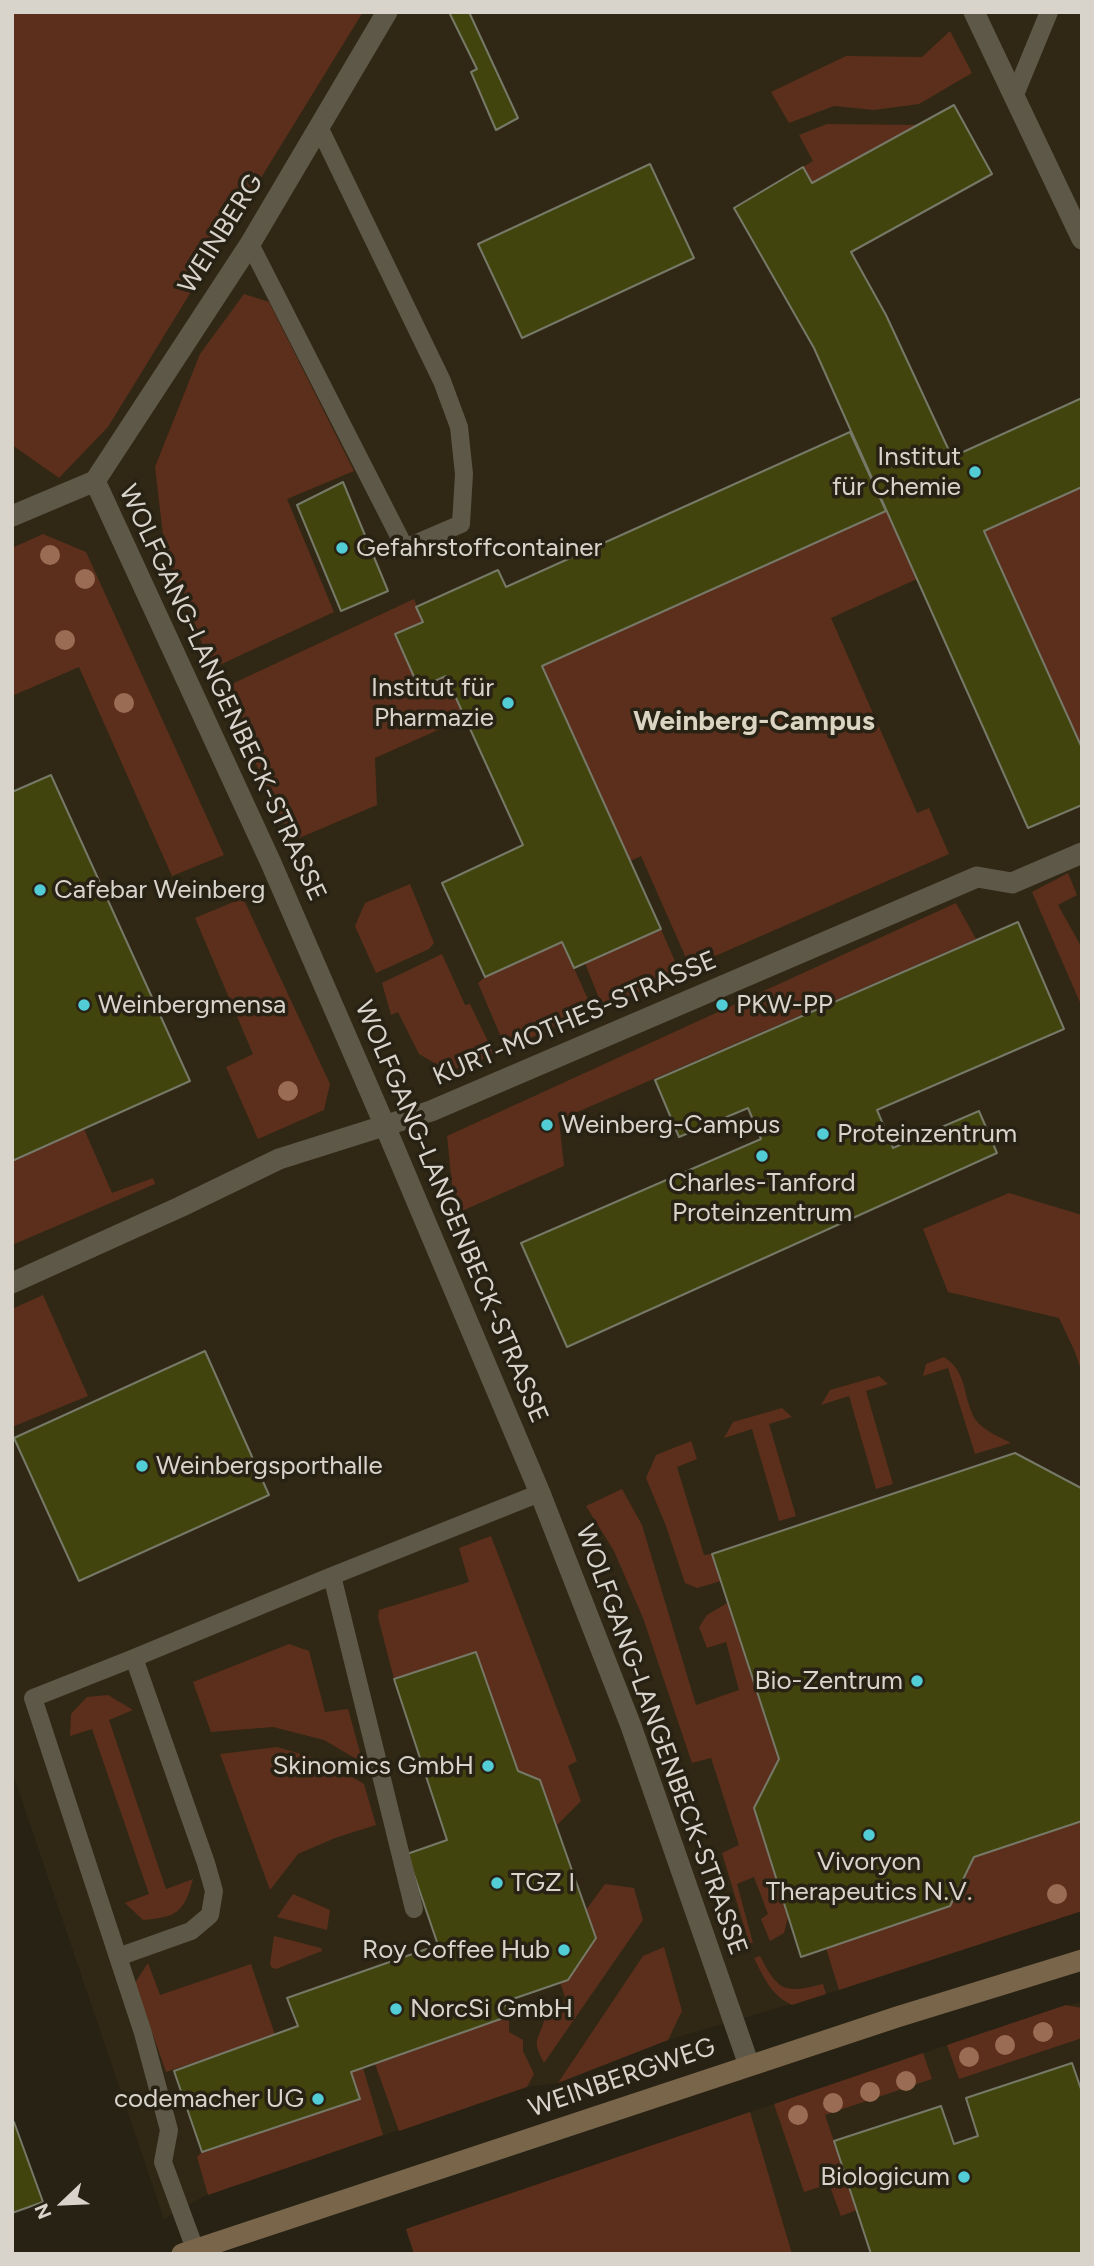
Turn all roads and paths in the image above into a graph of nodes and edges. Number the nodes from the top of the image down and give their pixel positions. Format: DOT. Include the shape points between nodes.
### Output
graph roads {
  1 [pos="387,12"];
  2 [pos="974,12"];
  3 [pos="1049,12"];
  4 [pos="1014,97"];
  5 [pos="319,127"];
  6 [pos="1082,239"];
  7 [pos="250,244"];
  8 [pos="95,481"];
  9 [pos="12,516"];
  10 [pos="1082,853"];
  11 [pos="385,1126"];
  12 [pos="12,1283"];
  13 [pos="540,1493"];
  14 [pos="332,1576"];
  15 [pos="134,1658"];
  16 [pos="414,1909"];
  17 [pos="118,1957"];
  18 [pos="1082,1960"];
  19 [pos="748,2066"];
  20 [pos="189,2252"];
  1 -- 5 [label="street, WEINBERG"];
  2 -- 4 [label="street"];
  3 -- 4 [label="lane"];
  4 -- 6 [label="street"];
  5 -- 7 [label="street, WEINBERG"];
  5 -- 7 [label="lane" via="442,381 460,439 464,474 461,524 405,548"];
  7 -- 8 [label="street, WEINBERG"];
  8 -- 9 [label="street, WOLFGANG-LANGENBECK-STRASSE"];
  8 -- 11 [label="street, WOLFGANG-LANGENBECK-STRASSE" via="271,863"];
  10 -- 11 [label="street, KURT-MOTHES-STRASSE" via="1012,883 977,877 431,1111"];
  11 -- 12 [label="street, KURT-MOTHES-STRASSE" via="279,1159"];
  11 -- 13 [label="street, WOLFGANG-LANGENBECK-STRASSE"];
  13 -- 14 [label="lane"];
  13 -- 19 [label="street, WOLFGANG-LANGENBECK-STRASSE" via="631,1726"];
  14 -- 15 [label="lane"];
  14 -- 16 [label="lane"];
  15 -- 17 [label="lane" via="214,1891 210,1915 191,1931"];
  15 -- 17 [label="lane" via="33,1699"];
  17 -- 20 [label="lane" via="169,2130 163,2162"];
  18 -- 19 [label="street, WEINBERGWEG"];
  19 -- 20 [label="street, WEINBERGWEG"];
}
